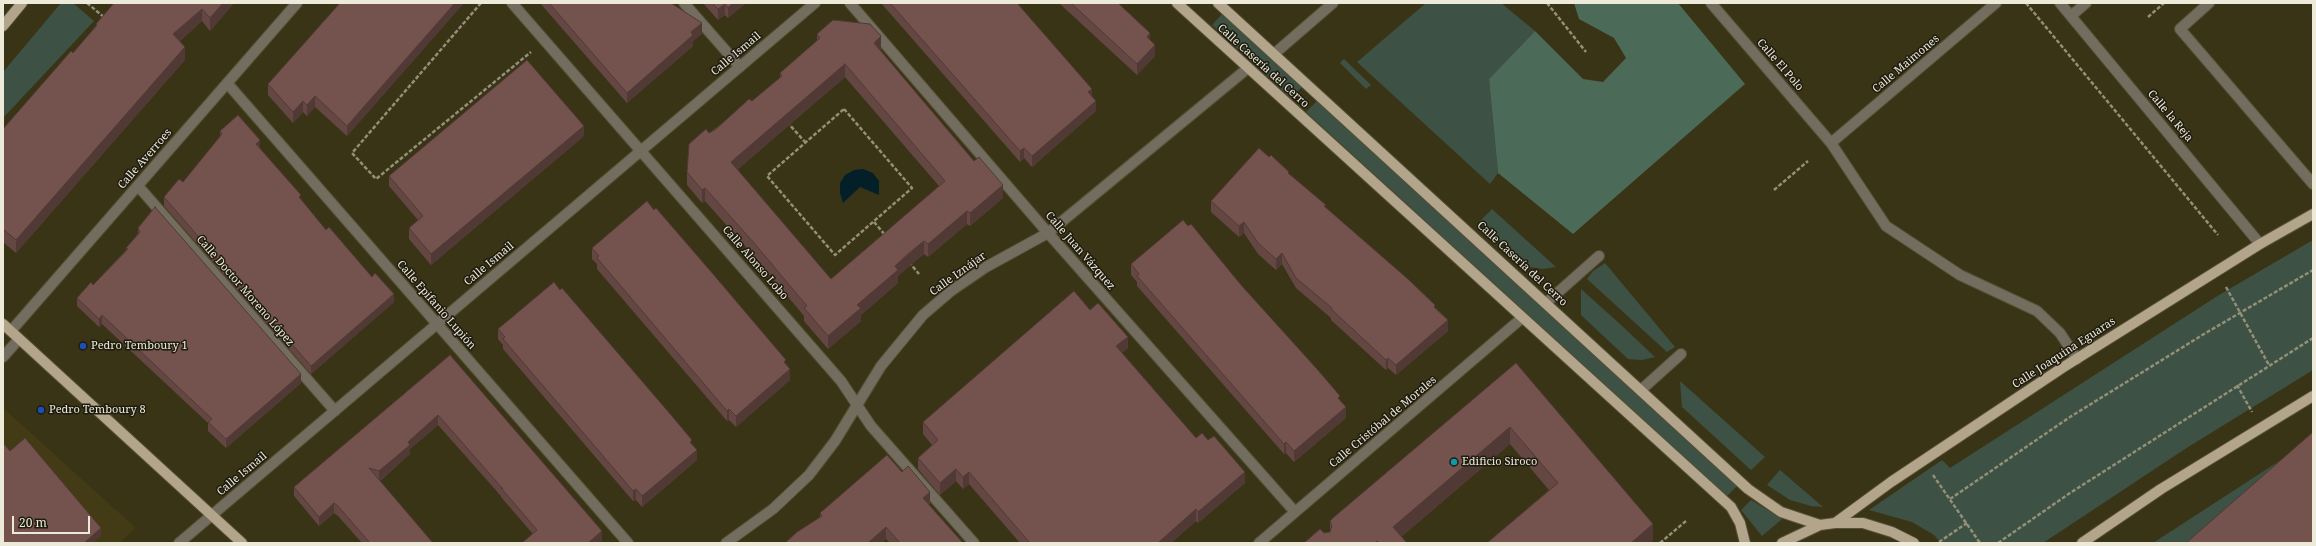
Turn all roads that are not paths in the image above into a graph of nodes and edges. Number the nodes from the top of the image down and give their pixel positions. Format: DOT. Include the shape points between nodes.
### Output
graph roads {
  1 [pos="22,3"];
  2 [pos="297,3"];
  3 [pos="512,3"];
  4 [pos="684,3"];
  5 [pos="815,3"];
  6 [pos="850,3"];
  7 [pos="1177,3"];
  8 [pos="1218,3"];
  9 [pos="1333,3"];
  10 [pos="1711,3"];
  11 [pos="1996,3"];
  12 [pos="2060,3"];
  13 [pos="2086,3"];
  14 [pos="2209,3"];
  15 [pos="2071,16"];
  16 [pos="3,26"];
  17 [pos="1274,54"];
  18 [pos="740,67"];
  19 [pos="1248,68"];
  20 [pos="227,83"];
  21 [pos="1831,143"];
  22 [pos="641,151"];
  23 [pos="2313,184"];
  24 [pos="138,186"];
  25 [pos="2313,214"];
  26 [pos="1048,233"];
  27 [pos="2260,244"];
  28 [pos="1599,256"];
  29 [pos="1546,302"];
  30 [pos="1522,318"];
  31 [pos="3,324"];
  32 [pos="437,324"];
  33 [pos="11,331"];
  34 [pos="19,339"];
  35 [pos="1682,354"];
  36 [pos="3,357"];
  37 [pos="2077,359"];
  38 [pos="1641,390"];
  39 [pos="2313,396"];
  40 [pos="858,405"];
  41 [pos="335,411"];
  42 [pos="1295,512"];
  43 [pos="212,516"];
  44 [pos="1835,523"];
  45 [pos="1820,525"];
  46 [pos="179,543"];
  47 [pos="242,543"];
  48 [pos="628,543"];
  49 [pos="726,543"];
  50 [pos="974,543"];
  51 [pos="1259,543"];
  52 [pos="1745,543"];
  53 [pos="1782,543"];
  54 [pos="1914,543"];
  55 [pos="2082,543"];
  1 -- 16 [label="main road"];
  2 -- 20 [label="street, Calle Averroes"];
  3 -- 22 [label="street, Calle Alonso Lobo"];
  4 -- 18 [label="street"];
  5 -- 18 [label="street, Calle Ismail"];
  6 -- 26 [label="street, Calle Juan Vázquez"];
  7 -- 19 [label="main road, Calle Casería del Cerro"];
  8 -- 17 [label="main road, Calle Casería del Cerro"];
  9 -- 17 [label="street"];
  10 -- 21 [label="street, Calle El Polo"];
  11 -- 21 [label="street, Calle Maimones"];
  12 -- 15 [label="street, Calle la Reja"];
  13 -- 15 [label="street"];
  14 -- 23 [label="street" via="2180,29"];
  15 -- 27 [label="street, Calle la Reja"];
  17 -- 29 [label="main road, Calle Casería del Cerro"];
  18 -- 22 [label="street, Calle Ismail"];
  19 -- 26 [label="street, Calle Iznájar"];
  19 -- 30 [label="main road, Calle Casería del Cerro"];
  20 -- 24 [label="street, Calle Averroes"];
  20 -- 32 [label="street, Calle Epifanio Lupión"];
  21 -- 37 [label="street, Calle El Polo" via="1886,226 1960,275 2037,311 2060,333"];
  22 -- 32 [label="street, Calle Ismail"];
  22 -- 40 [label="street, Calle Alonso Lobo" via="841,381"];
  24 -- 33 [label="street, Calle Averroes"];
  24 -- 41 [label="street, Calle Doctor Moreno López"];
  25 -- 27 [label="main road, Calle Joaquina Eguaras"];
  26 -- 40 [label="street, Calle Iznájar" via="986,267 951,291 923,315 881,366"];
  26 -- 42 [label="street, Calle Juan Vázquez"];
  27 -- 37 [label="main road, Calle Joaquina Eguaras"];
  28 -- 29 [label="street"];
  29 -- 38 [label="main road, Calle Casería del Cerro"];
  30 -- 42 [label="street, Calle Cristóbal de Morales"];
  30 -- 52 [label="main road, Calle Casería del Cerro" via="1731,507 1740,523"];
  31 -- 33 [label="main road"];
  32 -- 41 [label="street, Calle Ismail"];
  32 -- 48 [label="street, Calle Epifanio Lupión"];
  33 -- 34 [label="main road"];
  34 -- 36 [label="street"];
  34 -- 43 [label="main road"];
  35 -- 38 [label="street"];
  37 -- 44 [label="main road, Calle Joaquina Eguaras" via="1891,482"];
  38 -- 45 [label="main road, Calle Casería del Cerro" via="1748,489 1781,512"];
  39 -- 55 [label="main road" via="2167,485"];
  40 -- 49 [label="street, Calle Iznájar" via="809,475 773,509"];
  40 -- 50 [label="street, Calle Alonso Lobo" via="872,426"];
  41 -- 43 [label="street, Calle Ismail"];
  42 -- 51 [label="street, Calle Cristóbal de Morales"];
  43 -- 46 [label="street, Calle Ismail"];
  43 -- 47 [label="main road"];
  44 -- 45 [label="main road"];
  44 -- 54 [label="main road" via="1863,523 1892,532"];
  45 -- 53 [label="main road"];
}
